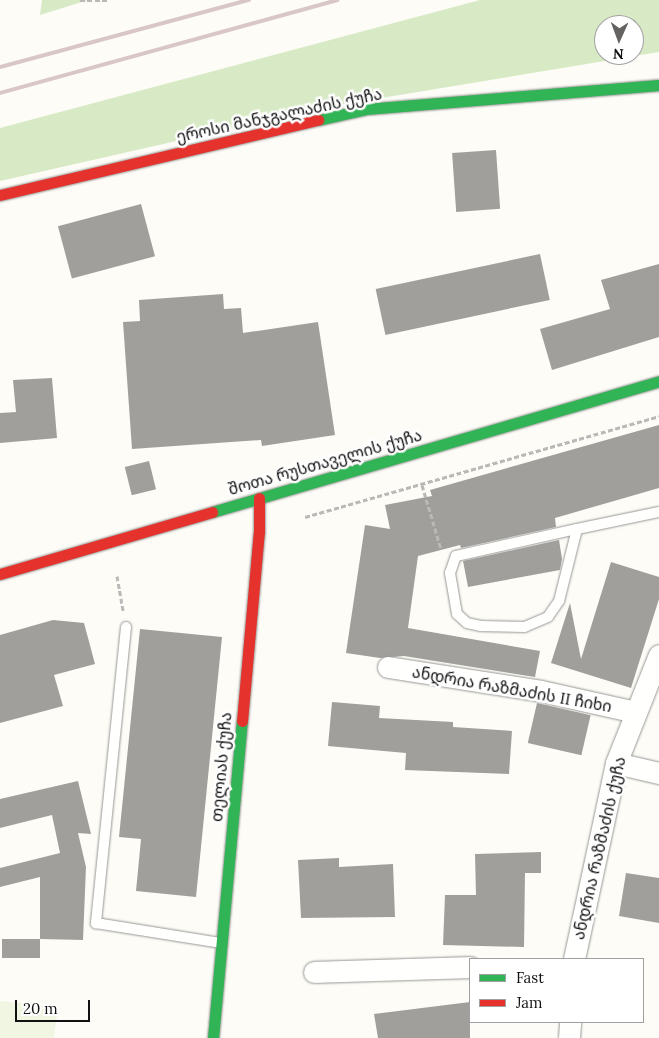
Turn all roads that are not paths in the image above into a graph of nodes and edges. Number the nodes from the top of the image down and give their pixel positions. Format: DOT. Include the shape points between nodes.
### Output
graph roads {
  1 [pos="659,85"];
  2 [pos="0,195"];
  3 [pos="659,381"];
  4 [pos="259,498"];
  5 [pos="659,512"];
  6 [pos="577,529"];
  7 [pos="0,574"];
  8 [pos="126,627"];
  9 [pos="659,655"];
  10 [pos="388,667"];
  11 [pos="636,712"];
  12 [pos="616,763"];
  13 [pos="659,772"];
  14 [pos="221,943"];
  15 [pos="574,958"];
  16 [pos="469,967"];
  17 [pos="314,972"];
  18 [pos="570,1023"];
  19 [pos="213,1038"];
  20 [pos="569,1038"];
  1 -- 2 [label="main road, ეროსი მანჯგალაძის ქუჩა" via="366,109"];
  3 -- 4 [label="main road, შოთა რუსთაველის ქუჩა"];
  4 -- 7 [label="main road, შოთა რუსთაველის ქუჩა"];
  4 -- 14 [label="main road, თელიას ქუჩა" via="259,532"];
  5 -- 6 [label="lane"];
  6 -- 6 [label="lane" via="456,556 450,573 456,614 467,623 481,626 525,627 548,617 560,601"];
  8 -- 14 [label="lane" via="96,923"];
  9 -- 11 [label="street, ანდრია რაზმაძის ქუჩა"];
  10 -- 11 [label="street, ანდრია რაზმაძის II ჩიხი" via="541,691"];
  11 -- 12 [label="street, ანდრია რაზმაძის ქუჩა"];
  12 -- 13 [label="street"];
  12 -- 15 [label="street, ანდრია რაზმაძის ქუჩა"];
  14 -- 19 [label="main road, თელიას ქუჩა"];
  16 -- 17 [label="street"];
  18 -- 20 [label="street"];
}
